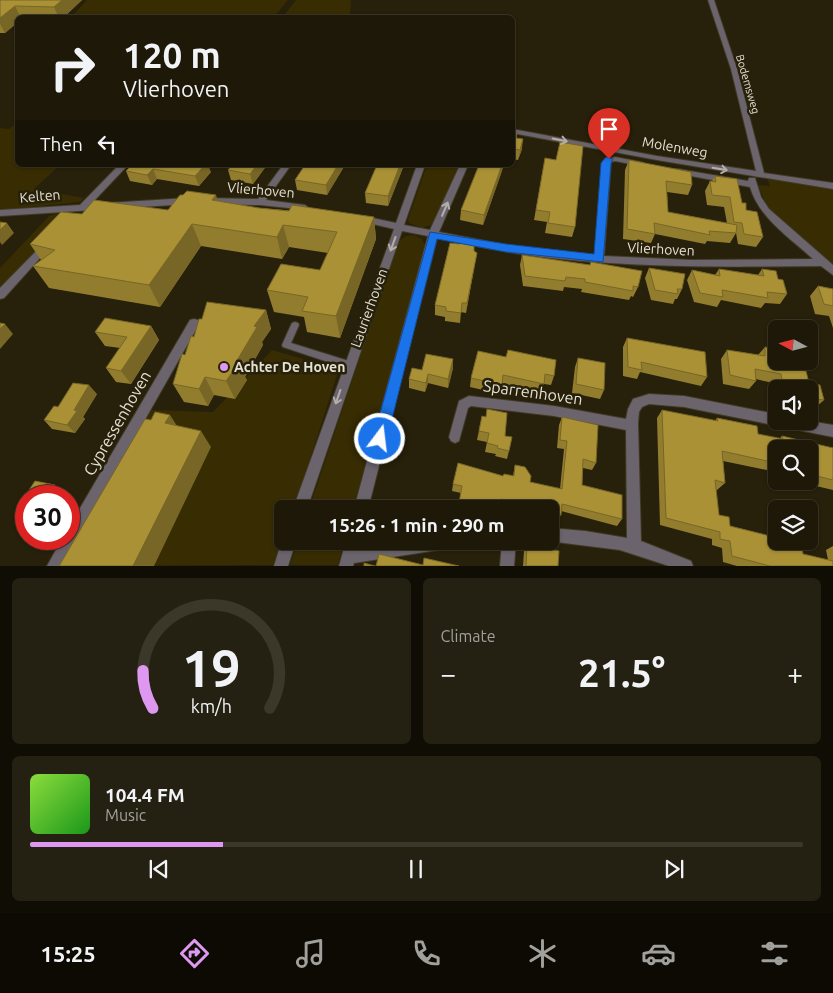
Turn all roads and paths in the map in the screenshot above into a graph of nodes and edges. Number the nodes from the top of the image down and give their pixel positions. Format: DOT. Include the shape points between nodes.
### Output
graph roads {
  1 [pos="711,0"];
  2 [pos="515,132"];
  3 [pos="122,167"];
  4 [pos="286,167"];
  5 [pos="420,167"];
  6 [pos="463,167"];
  7 [pos="751,174"];
  8 [pos="761,176"];
  9 [pos="753,185"];
  10 [pos="833,186"];
  11 [pos="260,202"];
  12 [pos="83,207"];
  13 [pos="313,209"];
  14 [pos="0,213"];
  15 [pos="351,217"];
  16 [pos="70,220"];
  17 [pos="399,226"];
  18 [pos="57,234"];
  19 [pos="433,235"];
  20 [pos="599,259"];
  21 [pos="823,262"];
  22 [pos="833,271"];
  23 [pos="0,295"];
  24 [pos="194,323"];
  25 [pos="295,325"];
  26 [pos="349,365"];
  27 [pos="768,418"];
  28 [pos="632,426"];
  29 [pos="818,428"];
  30 [pos="833,431"];
  31 [pos="455,437"];
  32 [pos="303,500"];
  33 [pos="363,500"];
  34 [pos="559,535"];
  35 [pos="634,545"];
  36 [pos="286,550"];
  37 [pos="404,550"];
  38 [pos="508,550"];
  39 [pos="347,561"];
  40 [pos="54,566"];
  41 [pos="281,566"];
  42 [pos="507,566"];
  43 [pos="686,566"];
  1 -- 8 [label="street, Bodemsweg" via="734,69"];
  2 -- 7 [label="street, Molenweg, one-way"];
  3 -- 12 [label="street"];
  4 -- 11 [label="street"];
  5 -- 17 [label="street, Laurierhoven"];
  19 -- 6 [label="street, one-way"];
  7 -- 8 [label="street, Molenweg"];
  7 -- 9 [label="street"];
  8 -- 10 [label="street, Molenweg"];
  9 -- 20 [label="street" via="609,159 606,163"];
  9 -- 21 [label="street" via="766,211"];
  11 -- 12 [label="street, Vlierhoven" via="155,202"];
  11 -- 13 [label="street, Vlierhoven"];
  12 -- 14 [label="street, Kelten"];
  12 -- 16 [label="street"];
  15 -- 17 [label="street, Vlierhoven"];
  17 -- 19 [label="street, Vlierhoven"];
  17 -- 26 [label="street, Laurierhoven, one-way"];
  18 -- 23 [label="street"];
  19 -- 20 [label="street, Vlierhoven"];
  19 -- 33 [label="street"];
  20 -- 21 [label="street, Vlierhoven" via="688,265"];
  21 -- 22 [label="street"];
  24 -- 40 [label="street, Cypressenhoven"];
  25 -- 26 [label="lane" via="286,345"];
  26 -- 32 [label="street, Laurierhoven, one-way"];
  27 -- 28 [label="street" via="647,398 636,406"];
  28 -- 31 [label="street, Sparrenhoven" via="554,411 469,401 463,405"];
  28 -- 35 [label="street"];
  29 -- 30 [label="street"];
  34 -- 35 [label="street"];
  35 -- 43 [label="street"];
  36 -- 41 [label="street"];
  37 -- 39 [label="street"];
  38 -- 42 [label="street"];
}
